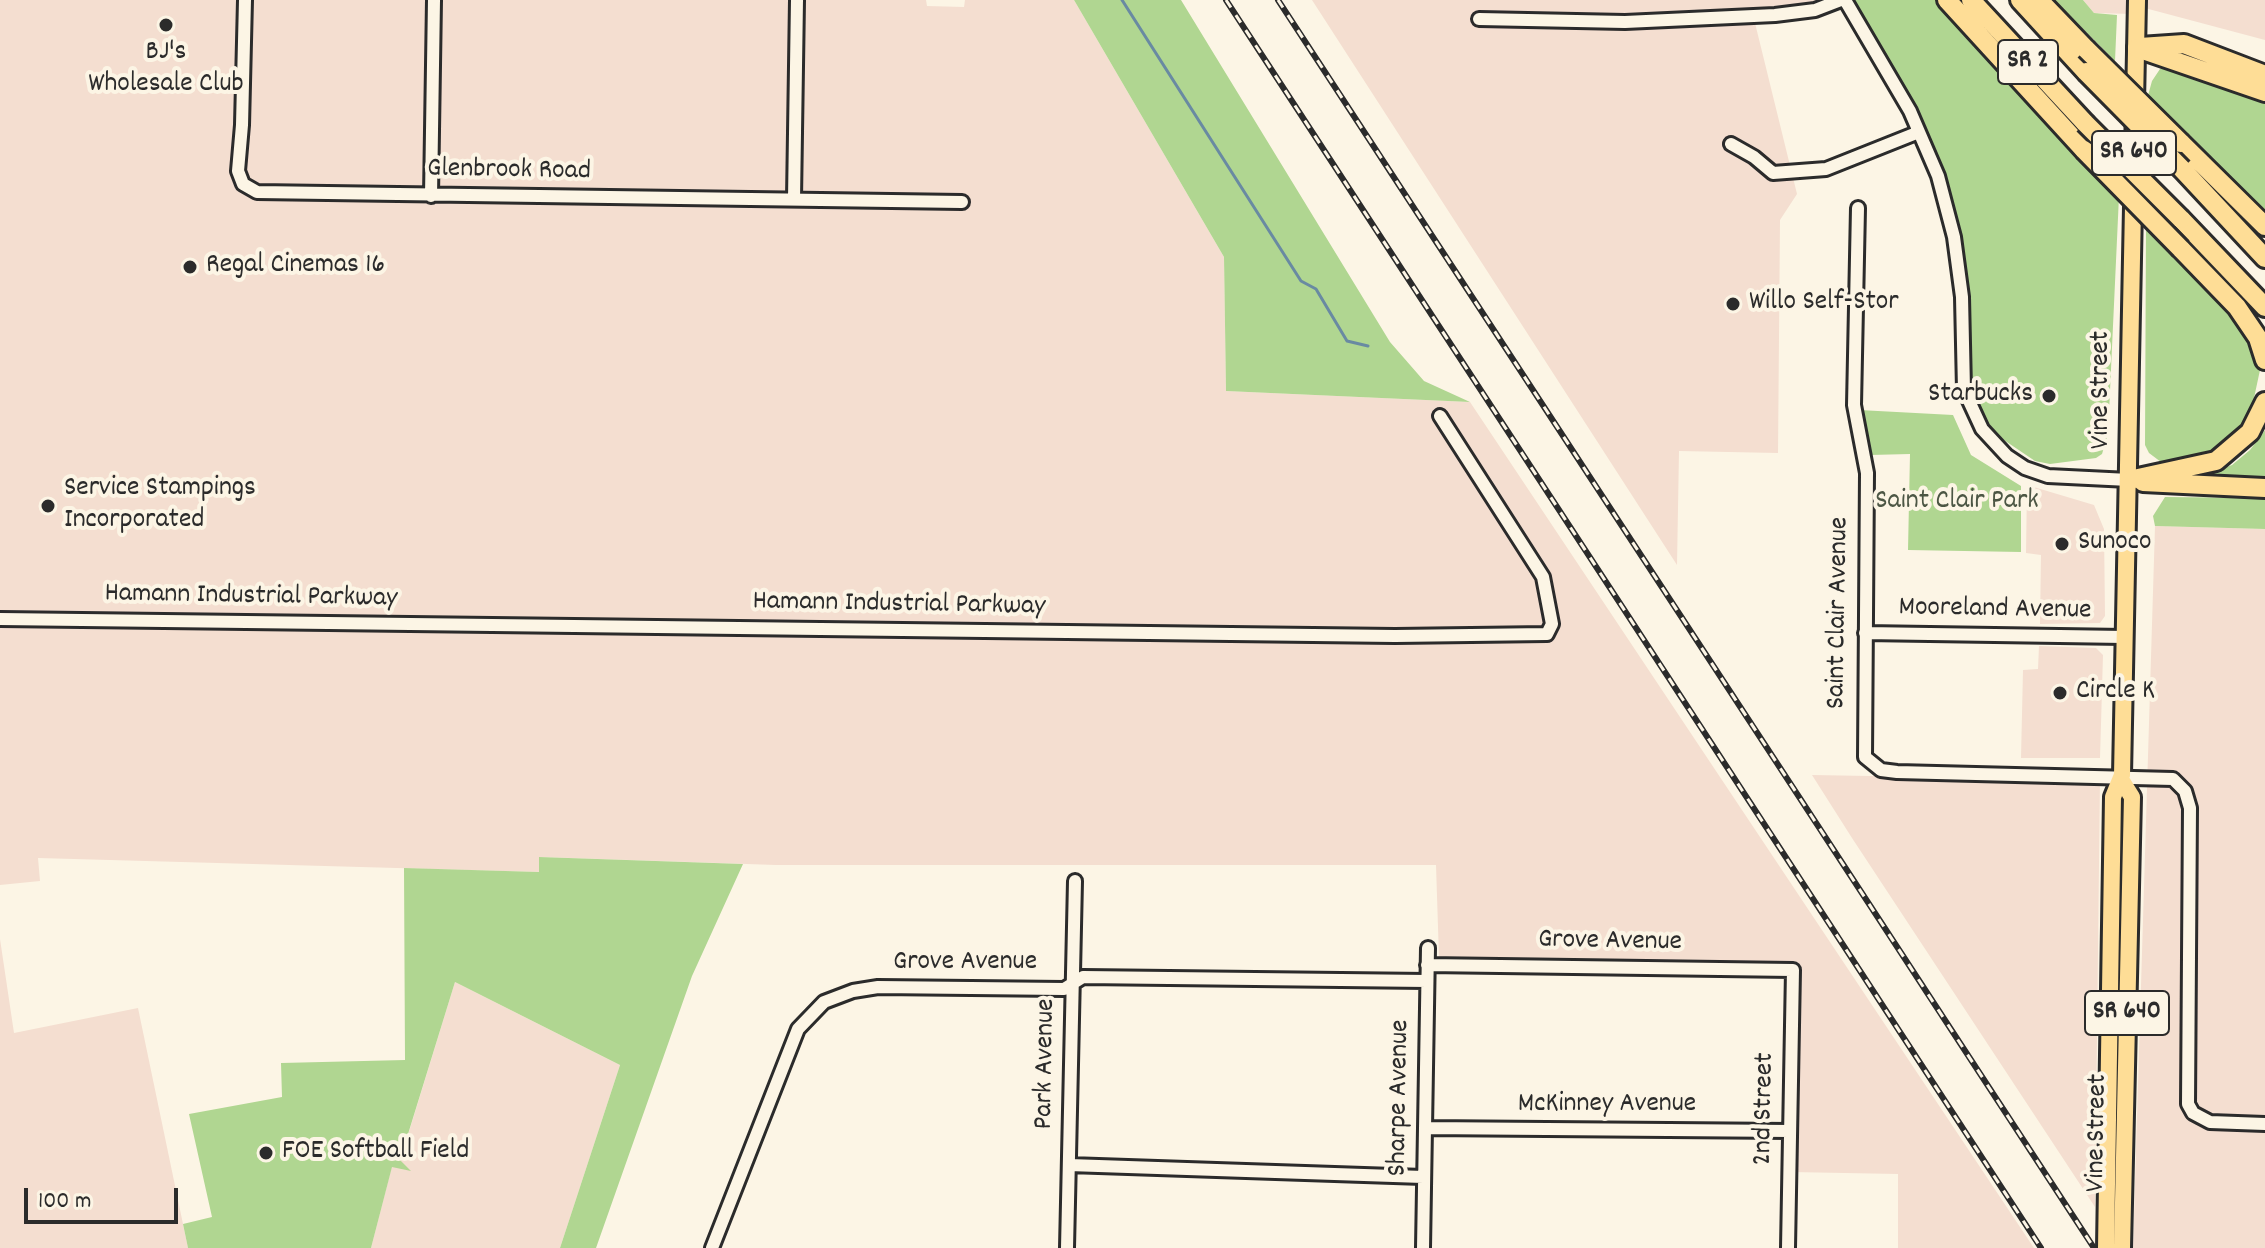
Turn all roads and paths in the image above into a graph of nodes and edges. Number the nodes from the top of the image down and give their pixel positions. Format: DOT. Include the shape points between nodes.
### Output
graph roads {
  1 [pos="245,0"];
  2 [pos="434,0"];
  3 [pos="797,0"];
  4 [pos="1843,0"];
  5 [pos="1947,0"];
  6 [pos="1971,0"];
  7 [pos="2020,0"];
  8 [pos="2039,0"];
  9 [pos="2137,0"];
  10 [pos="1479,19"];
  11 [pos="2137,48"];
  12 [pos="2265,75"];
  13 [pos="2265,92"];
  14 [pos="1919,132"];
  15 [pos="1731,144"];
  16 [pos="431,196"];
  17 [pos="794,199"];
  18 [pos="962,202"];
  19 [pos="1858,208"];
  20 [pos="2265,226"];
  21 [pos="2265,258"];
  22 [pos="2265,307"];
  23 [pos="2265,360"];
  24 [pos="2265,402"];
  25 [pos="1440,416"];
  26 [pos="2129,480"];
  27 [pos="2265,488"];
  28 [pos="0,619"];
  29 [pos="1865,633"];
  30 [pos="2124,637"];
  31 [pos="2122,778"];
  32 [pos="1075,881"];
  33 [pos="1428,948"];
  34 [pos="1427,965"];
  35 [pos="1793,970"];
  36 [pos="1427,981"];
  37 [pos="1073,982"];
  38 [pos="2265,1124"];
  39 [pos="1425,1128"];
  40 [pos="1790,1131"];
  41 [pos="1069,1165"];
  42 [pos="1423,1177"];
  43 [pos="712,1248"];
  44 [pos="1067,1248"];
  45 [pos="1423,1248"];
  46 [pos="1788,1248"];
  47 [pos="2106,1248"];
  48 [pos="2122,1248"];
  1 -- 16 [label="street, Glenbrook Road" via="237,153 243,184 262,193"];
  2 -- 16 [label="street"];
  3 -- 17 [label="street"];
  4 -- 10 [label="street" via="1775,15 1625,22"];
  4 -- 14 [label="street"];
  5 -- 23 [label="highway, bridge" via="2237,307 2258,338"];
  6 -- 22 [label="highway, SR 2, bridge"];
  7 -- 21 [label="highway, SR 2, bridge"];
  8 -- 20 [label="highway, bridge"];
  9 -- 11 [label="main road, Vine Street / SR 640"];
  11 -- 12 [label="highway" via="2184,44"];
  11 -- 13 [label="highway"];
  11 -- 26 [label="main road, Vine Street / SR 640"];
  14 -- 15 [label="street" via="1826,169 1773,173"];
  14 -- 26 [label="street" via="1938,176 1954,237 1962,297 1964,390 1982,429 2007,456 2033,471"];
  16 -- 17 [label="street, Glenbrook Road"];
  17 -- 18 [label="street, Glenbrook Road"];
  19 -- 29 [label="street, Saint Clair Avenue" via="1854,405 1867,473"];
  24 -- 26 [label="highway" via="2250,432 2216,461"];
  25 -- 28 [label="street, Hamann Industrial Parkway" via="1543,577 1552,624 1547,634"];
  26 -- 27 [label="highway"];
  26 -- 30 [label="main road, Vine Street / SR 640"];
  29 -- 30 [label="street, Mooreland Avenue"];
  29 -- 31 [label="street, Saint Clair Avenue" via="1862,745 1870,765 1897,772"];
  30 -- 31 [label="main road, Vine Street / SR 640"];
  31 -- 38 [label="street" via="2173,779 2185,791 2190,808 2188,1104 2210,1122"];
  31 -- 47 [label="main road, Vine Street / SR 640" via="2113,797"];
  31 -- 48 [label="main road, Vine Street / SR 640" via="2132,797"];
  32 -- 37 [label="street, Park Avenue"];
  33 -- 34 [label="street, Sharpe Avenue"];
  34 -- 35 [label="street, Grove Avenue"];
  34 -- 36 [label="street, Sharpe Avenue"];
  35 -- 40 [label="street, 2nd Street"];
  36 -- 37 [label="street, Grove Avenue" via="1083,977"];
  36 -- 39 [label="street, Sharpe Avenue"];
  37 -- 41 [label="street, Park Avenue"];
  37 -- 43 [label="street, Grove Avenue" via="1064,989 878,987 824,1002 798,1029"];
  39 -- 40 [label="street, McKinney Avenue"];
  39 -- 42 [label="street, Sharpe Avenue"];
  40 -- 46 [label="street, 2nd Street"];
  41 -- 42 [label="street"];
  41 -- 44 [label="street, Park Avenue"];
  42 -- 45 [label="street, Sharpe Avenue"];
}
